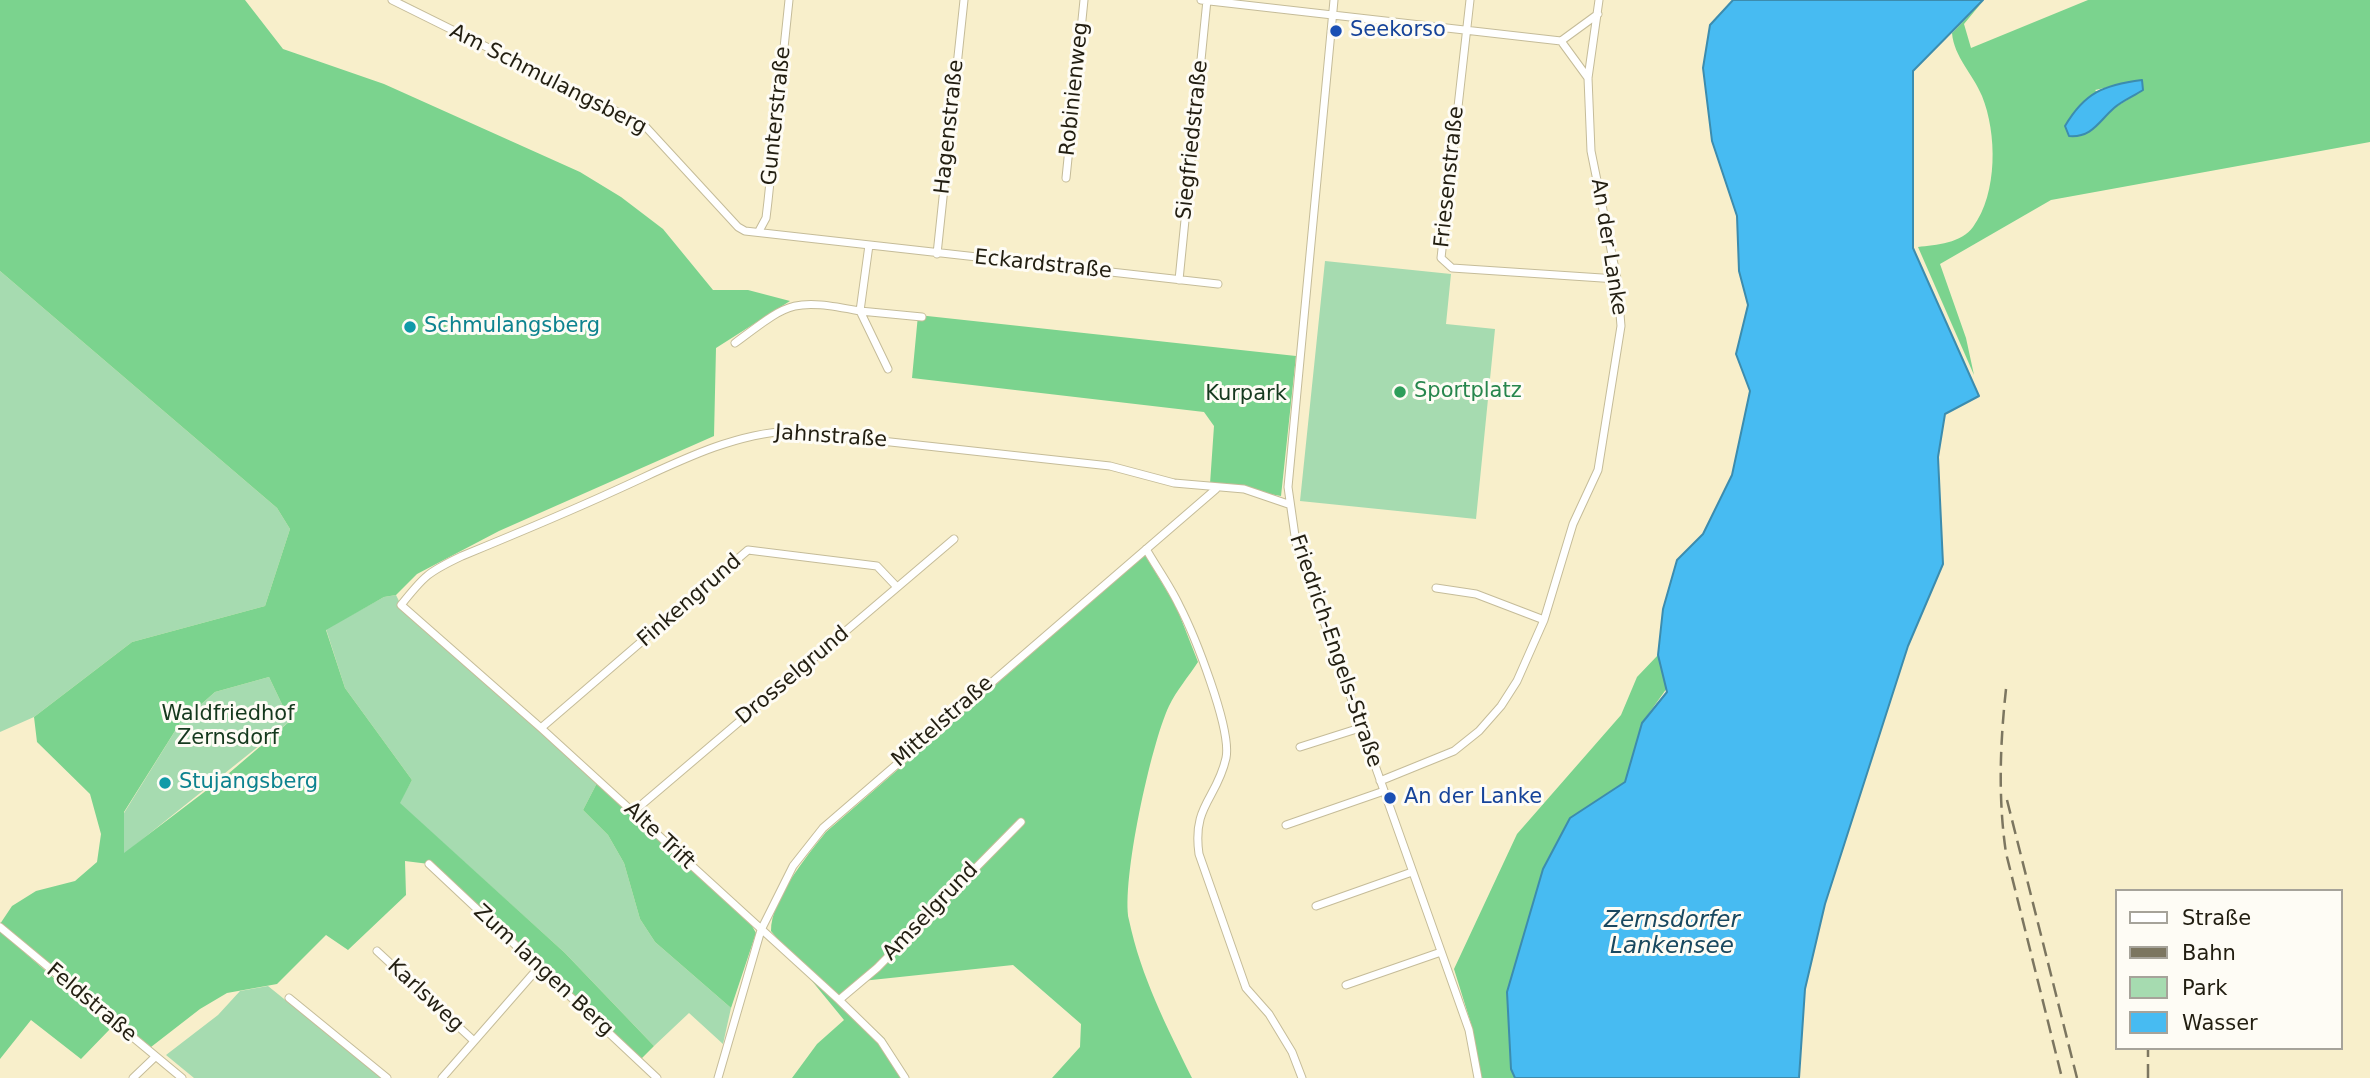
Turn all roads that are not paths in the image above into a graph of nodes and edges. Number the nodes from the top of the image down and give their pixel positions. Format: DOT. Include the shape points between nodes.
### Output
graph roads {
  1 [pos="392,0"];
  2 [pos="789,0"];
  3 [pos="964,0"];
  4 [pos="1084,0"];
  5 [pos="1205,0"];
  6 [pos="1334,0"];
  7 [pos="1470,0"];
  8 [pos="1599,0"];
  9 [pos="1598,14"];
  10 [pos="1333,15"];
  11 [pos="1467,29"];
  12 [pos="1561,41"];
  13 [pos="1588,78"];
  14 [pos="1066,178"];
  15 [pos="759,231"];
  16 [pos="794,234"];
  17 [pos="869,245"];
  18 [pos="937,254"];
  19 [pos="1617,279"];
  20 [pos="1178,280"];
  21 [pos="1218,284"];
  22 [pos="860,311"];
  23 [pos="922,317"];
  24 [pos="735,343"];
  25 [pos="888,369"];
  26 [pos="1217,489"];
  27 [pos="1288,504"];
  28 [pos="954,539"];
  29 [pos="1146,550"];
  30 [pos="897,587"];
  31 [pos="1436,587"];
  32 [pos="401,605"];
  33 [pos="1544,620"];
  34 [pos="1363,727"];
  35 [pos="541,728"];
  36 [pos="1300,747"];
  37 [pos="1380,781"];
  38 [pos="1384,791"];
  39 [pos="633,812"];
  40 [pos="1021,822"];
  41 [pos="1286,825"];
  42 [pos="429,864"];
  43 [pos="1412,872"];
  44 [pos="1316,906"];
  45 [pos="0,927"];
  46 [pos="761,930"];
  47 [pos="376,951"];
  48 [pos="1441,952"];
  49 [pos="539,967"];
  50 [pos="1346,985"];
  51 [pos="289,998"];
  52 [pos="839,1000"];
  53 [pos="474,1041"];
  54 [pos="155,1057"];
  55 [pos="133,1078"];
  56 [pos="182,1078"];
  57 [pos="387,1078"];
  58 [pos="442,1078"];
  59 [pos="657,1078"];
  60 [pos="718,1078"];
  61 [pos="905,1078"];
  62 [pos="1302,1078"];
  63 [pos="1478,1078"];
  1 -- 15 [label="street, Am Schmulangsberg" via="644,125 738,227"];
  2 -- 15 [label="street, Gunterstraße" via="766,218"];
  3 -- 18 [label="street, Hagenstraße"];
  4 -- 14 [label="street, Robinienweg"];
  5 -- 10 [label="street"];
  5 -- 20 [label="street, Siegfriedstraße"];
  6 -- 10 [label="street, Friedrich-Engels-Straße"];
  7 -- 11 [label="street, Friesenstraße"];
  8 -- 9 [label="street, An der Lanke"];
  9 -- 12 [label="street"];
  9 -- 13 [label="street, An der Lanke"];
  10 -- 11 [label="street"];
  10 -- 27 [label="street, Friedrich-Engels-Straße"];
  11 -- 12 [label="street"];
  11 -- 19 [label="street, Friesenstraße" via="1441,258 1451,268"];
  12 -- 13 [label="street"];
  13 -- 19 [label="street, An der Lanke" via="1591,151"];
  15 -- 16 [label="street, Am Schmulangsberg"];
  16 -- 17 [label="street, Eckardstraße"];
  17 -- 18 [label="street, Eckardstraße"];
  17 -- 22 [label="street"];
  18 -- 20 [label="street, Eckardstraße"];
  19 -- 33 [label="street, An der Lanke" via="1621,326 1598,470 1573,524"];
  20 -- 21 [label="street, Eckardstraße"];
  22 -- 23 [label="street"];
  22 -- 24 [label="street" via="794,304"];
  22 -- 25 [label="street"];
  26 -- 27 [label="street" via="1244,489"];
  26 -- 29 [label="street, Mittelstraße"];
  26 -- 32 [label="street, Jahnstraße" via="1110,466 768,432 744,436 680,461 434,569 421,578"];
  27 -- 34 [label="street, Friedrich-Engels-Straße" via="1296,543"];
  28 -- 30 [label="street, Drosselgrund"];
  29 -- 46 [label="street, Mittelstraße" via="823,828 793,866"];
  29 -- 62 [label="street" via="1179,604 1226,734 1220,778 1199,816 1199,854 1246,988 1269,1014"];
  30 -- 35 [label="street, Finkengrund" via="877,566 748,550"];
  30 -- 39 [label="street, Drosselgrund"];
  31 -- 33 [label="street" via="1476,594"];
  32 -- 35 [label="street, Alte Trift"];
  33 -- 37 [label="street, An der Lanke" via="1517,681 1479,731 1436,761"];
  34 -- 36 [label="street"];
  34 -- 37 [label="street, Friedrich-Engels-Straße"];
  35 -- 39 [label="street, Alte Trift"];
  37 -- 38 [label="street, Friedrich-Engels-Straße"];
  38 -- 41 [label="street"];
  38 -- 43 [label="street, Friedrich-Engels-Straße"];
  39 -- 46 [label="street, Alte Trift"];
  40 -- 52 [label="street, Amselgrund" via="877,968"];
  42 -- 49 [label="street, Zum langen Berg"];
  43 -- 44 [label="street"];
  43 -- 48 [label="street, Friedrich-Engels-Straße"];
  45 -- 54 [label="street, Feldstraße"];
  46 -- 52 [label="street, Alte Trift"];
  46 -- 60 [label="street, Mittelstraße"];
  47 -- 53 [label="street, Karlsweg"];
  48 -- 50 [label="street"];
  48 -- 63 [label="street, Friedrich-Engels-Straße" via="1469,1030"];
  49 -- 53 [label="street"];
  49 -- 59 [label="street, Zum langen Berg"];
  51 -- 57 [label="street"];
  52 -- 61 [label="street, Alte Trift" via="881,1041"];
  53 -- 58 [label="street"];
  54 -- 55 [label="street"];
  54 -- 56 [label="street, Feldstraße"];
}
